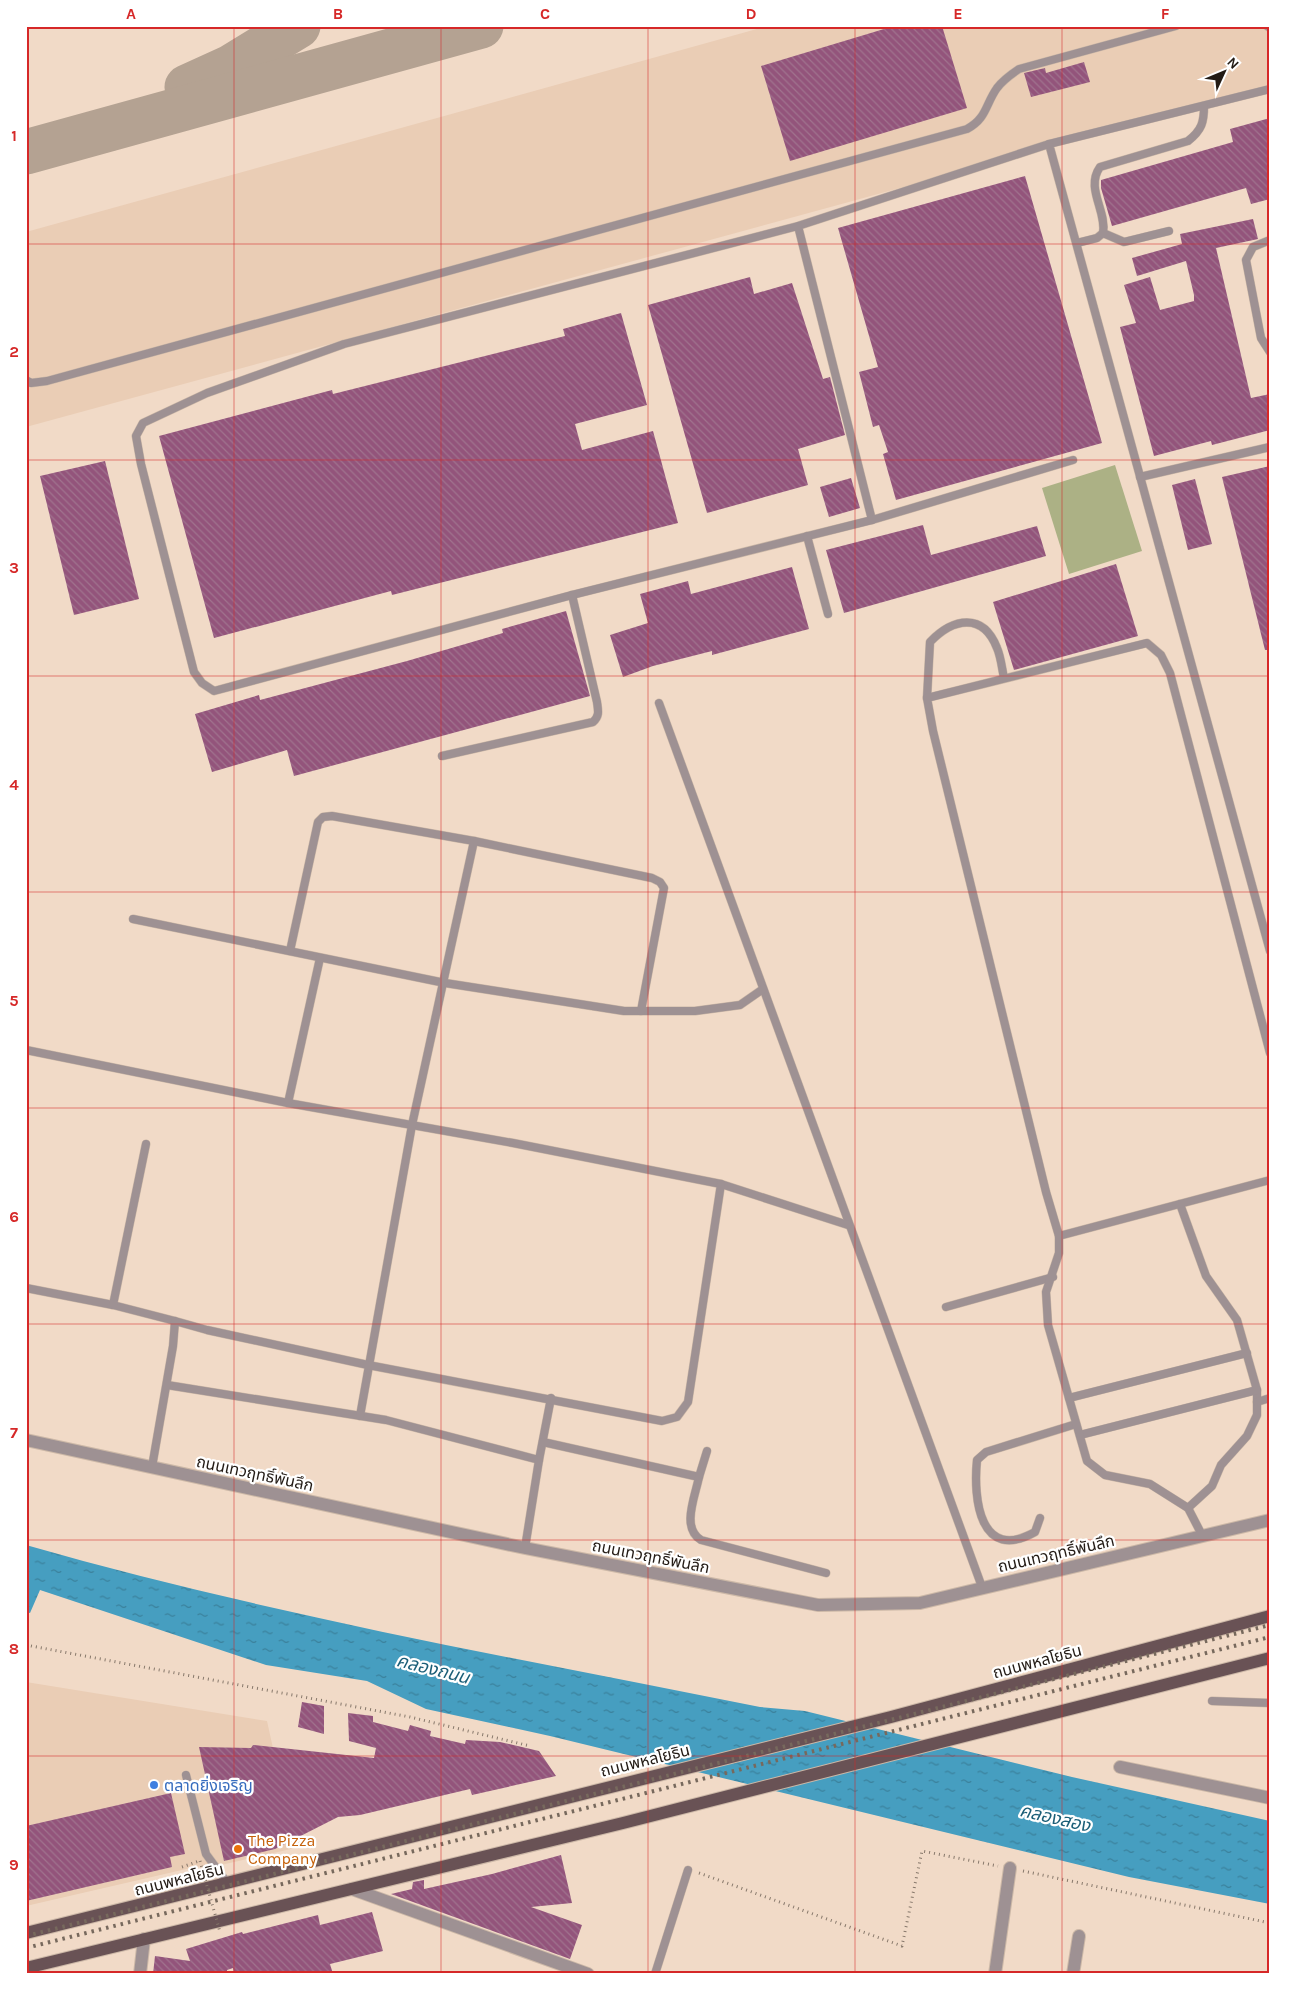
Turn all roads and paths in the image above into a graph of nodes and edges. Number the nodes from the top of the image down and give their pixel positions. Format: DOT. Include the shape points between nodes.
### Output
graph roads {
  1 [pos="1176,26"];
  2 [pos="1270,90"];
  3 [pos="1204,106"];
  4 [pos="1049,144"];
  5 [pos="798,226"];
  6 [pos="1169,231"];
  7 [pos="1103,233"];
  8 [pos="1270,240"];
  9 [pos="1077,243"];
  10 [pos="1270,352"];
  11 [pos="26,380"];
  12 [pos="1270,447"];
  13 [pos="1073,460"];
  14 [pos="1140,477"];
  15 [pos="872,520"];
  16 [pos="807,536"];
  17 [pos="572,595"];
  18 [pos="828,614"];
  19 [pos="1004,678"];
  20 [pos="927,698"];
  21 [pos="659,703"];
  22 [pos="442,756"];
  23 [pos="474,841"];
  24 [pos="133,919"];
  25 [pos="290,951"];
  26 [pos="1270,951"];
  27 [pos="320,958"];
  28 [pos="444,983"];
  29 [pos="763,989"];
  30 [pos="641,1011"];
  31 [pos="26,1050"];
  32 [pos="1270,1053"];
  33 [pos="288,1103"];
  34 [pos="412,1125"];
  35 [pos="146,1144"];
  36 [pos="1270,1180"];
  37 [pos="721,1184"];
  38 [pos="1180,1204"];
  39 [pos="848,1225"];
  40 [pos="1059,1236"];
  41 [pos="1053,1277"];
  42 [pos="26,1288"];
  43 [pos="113,1305"];
  44 [pos="946,1308"];
  45 [pos="175,1321"];
  46 [pos="1247,1353"];
  47 [pos="368,1365"];
  48 [pos="167,1385"];
  49 [pos="1258,1390"];
  50 [pos="551,1398"];
  51 [pos="1069,1398"];
  52 [pos="1270,1398"];
  53 [pos="1257,1402"];
  54 [pos="360,1416"];
  55 [pos="1076,1424"];
  56 [pos="1080,1435"];
  57 [pos="26,1440"];
  58 [pos="543,1442"];
  59 [pos="707,1451"];
  60 [pos="540,1460"];
  61 [pos="152,1468"];
  62 [pos="699,1477"];
  63 [pos="1188,1508"];
  64 [pos="1040,1518"];
  65 [pos="1270,1520"];
  66 [pos="1202,1536"];
  67 [pos="525,1548"];
  68 [pos="826,1572"];
  69 [pos="982,1587"];
  70 [pos="1270,1616"];
  71 [pos="26,1646"];
  72 [pos="1270,1658"];
  73 [pos="1212,1701"];
  74 [pos="1270,1703"];
  75 [pos="530,1746"];
  76 [pos="1120,1767"];
  77 [pos="186,1776"];
  78 [pos="1270,1798"];
  79 [pos="182,1867"];
  80 [pos="1010,1868"];
  81 [pos="688,1870"];
  82 [pos="228,1884"];
  83 [pos="352,1889"];
  84 [pos="1270,1923"];
  85 [pos="220,1932"];
  86 [pos="26,1933"];
  87 [pos="1079,1936"];
  88 [pos="144,1939"];
  89 [pos="26,1968"];
  90 [pos="140,1974"];
  91 [pos="588,1974"];
  92 [pos="655,1974"];
  93 [pos="995,1974"];
  94 [pos="1073,1974"];
  1 -- 11 [label="lane" via="1019,69 996,89 980,122 967,129 47,381 31,383"];
  2 -- 3 [label="lane"];
  3 -- 4 [label="lane"];
  3 -- 7 [label="lane" via="1203,124 1188,141 1100,167 1094,175 1094,183"];
  4 -- 5 [label="lane"];
  4 -- 9 [label="lane"];
  5 -- 15 [label="lane"];
  5 -- 17 [label="lane" via="344,344 207,393 143,422 136,436 194,672 214,691"];
  6 -- 7 [label="lane" via="1124,242"];
  7 -- 9 [label="lane"];
  8 -- 10 [label="lane" via="1253,247 1246,260 1261,338"];
  9 -- 14 [label="lane"];
  12 -- 14 [label="lane"];
  13 -- 15 [label="lane"];
  14 -- 26 [label="lane"];
  15 -- 16 [label="lane"];
  16 -- 17 [label="lane"];
  16 -- 18 [label="lane"];
  17 -- 22 [label="lane" via="596,702 596,719"];
  19 -- 20 [label="lane"];
  19 -- 20 [label="lane" via="990,634 979,624 962,622 940,632 930,642"];
  19 -- 32 [label="lane" via="1146,643 1161,655 1170,673"];
  20 -- 40 [label="lane"];
  21 -- 29 [label="lane"];
  23 -- 25 [label="lane" via="323,817 318,822"];
  23 -- 28 [label="lane"];
  23 -- 30 [label="lane" via="660,882 664,888"];
  24 -- 25 [label="lane"];
  25 -- 27 [label="lane"];
  27 -- 28 [label="lane"];
  27 -- 33 [label="lane"];
  28 -- 30 [label="lane"];
  28 -- 34 [label="lane"];
  29 -- 30 [label="lane" via="740,1005 694,1012"];
  29 -- 39 [label="lane"];
  31 -- 33 [label="lane"];
  33 -- 34 [label="lane"];
  34 -- 37 [label="lane"];
  34 -- 47 [label="lane"];
  35 -- 43 [label="lane"];
  36 -- 38 [label="lane"];
  37 -- 39 [label="lane"];
  37 -- 50 [label="lane" via="688,1402 677,1417 662,1421"];
  38 -- 40 [label="lane"];
  38 -- 46 [label="lane" via="1206,1276 1237,1320"];
  39 -- 69 [label="lane"];
  40 -- 41 [label="lane"];
  41 -- 44 [label="lane"];
  41 -- 51 [label="lane" via="1046,1292 1048,1325"];
  42 -- 43 [label="lane"];
  43 -- 45 [label="lane"];
  45 -- 47 [label="lane"];
  45 -- 48 [label="lane"];
  46 -- 49 [label="lane"];
  46 -- 51 [label="lane"];
  47 -- 50 [label="lane"];
  47 -- 54 [label="lane"];
  48 -- 54 [label="lane"];
  48 -- 61 [label="lane"];
  49 -- 53 [label="lane"];
  49 -- 56 [label="lane"];
  50 -- 58 [label="lane"];
  51 -- 55 [label="lane"];
  52 -- 53 [label="lane"];
  53 -- 63 [label="lane" via="1257,1415 1247,1436 1221,1465 1212,1486"];
  54 -- 60 [label="lane"];
  55 -- 56 [label="lane"];
  55 -- 64 [label="lane" via="986,1452 977,1460 975,1477 981,1513 989,1532 1001,1541 1020,1541 1035,1532"];
  56 -- 63 [label="lane" via="1087,1461 1106,1475 1150,1484"];
  57 -- 61 [label="street, ถนนเทวฤทธิ์พันลึก"];
  58 -- 60 [label="lane"];
  58 -- 62 [label="lane"];
  59 -- 62 [label="lane"];
  60 -- 67 [label="lane"];
  61 -- 67 [label="street, ถนนเทวฤทธิ์พันลึก"];
  62 -- 68 [label="lane" via="689,1526 693,1536"];
  63 -- 66 [label="lane"];
  65 -- 66 [label="street, ถนนเทวฤทธิ์พันลึก"];
  66 -- 69 [label="street, ถนนเทวฤทธิ์พันลึก"];
  67 -- 69 [label="street, ถนนเทวฤทธิ์พันลึก" via="818,1606 920,1603"];
  70 -- 82 [label="main road, ถนนพหลโยธิน" via="891,1717"];
  71 -- 75 [label="path" via="410,1716"];
  72 -- 83 [label="main road" via="630,1822"];
  73 -- 74 [label="lane"];
  76 -- 78 [label="street"];
  77 -- 82 [label="lane" via="206,1854"];
  79 -- 85 [label="path, bridge" via="200,1861"];
  80 -- 81 [label="path" via="922,1851 902,1946"];
  80 -- 84 [label="path"];
  80 -- 93 [label="street"];
  81 -- 92 [label="lane"];
  82 -- 86 [label="main road, ถนนพหลโยธิน"];
  83 -- 88 [label="main road"];
  83 -- 91 [label="street"];
  87 -- 94 [label="street"];
  88 -- 89 [label="main road"];
  88 -- 90 [label="street"];
}
